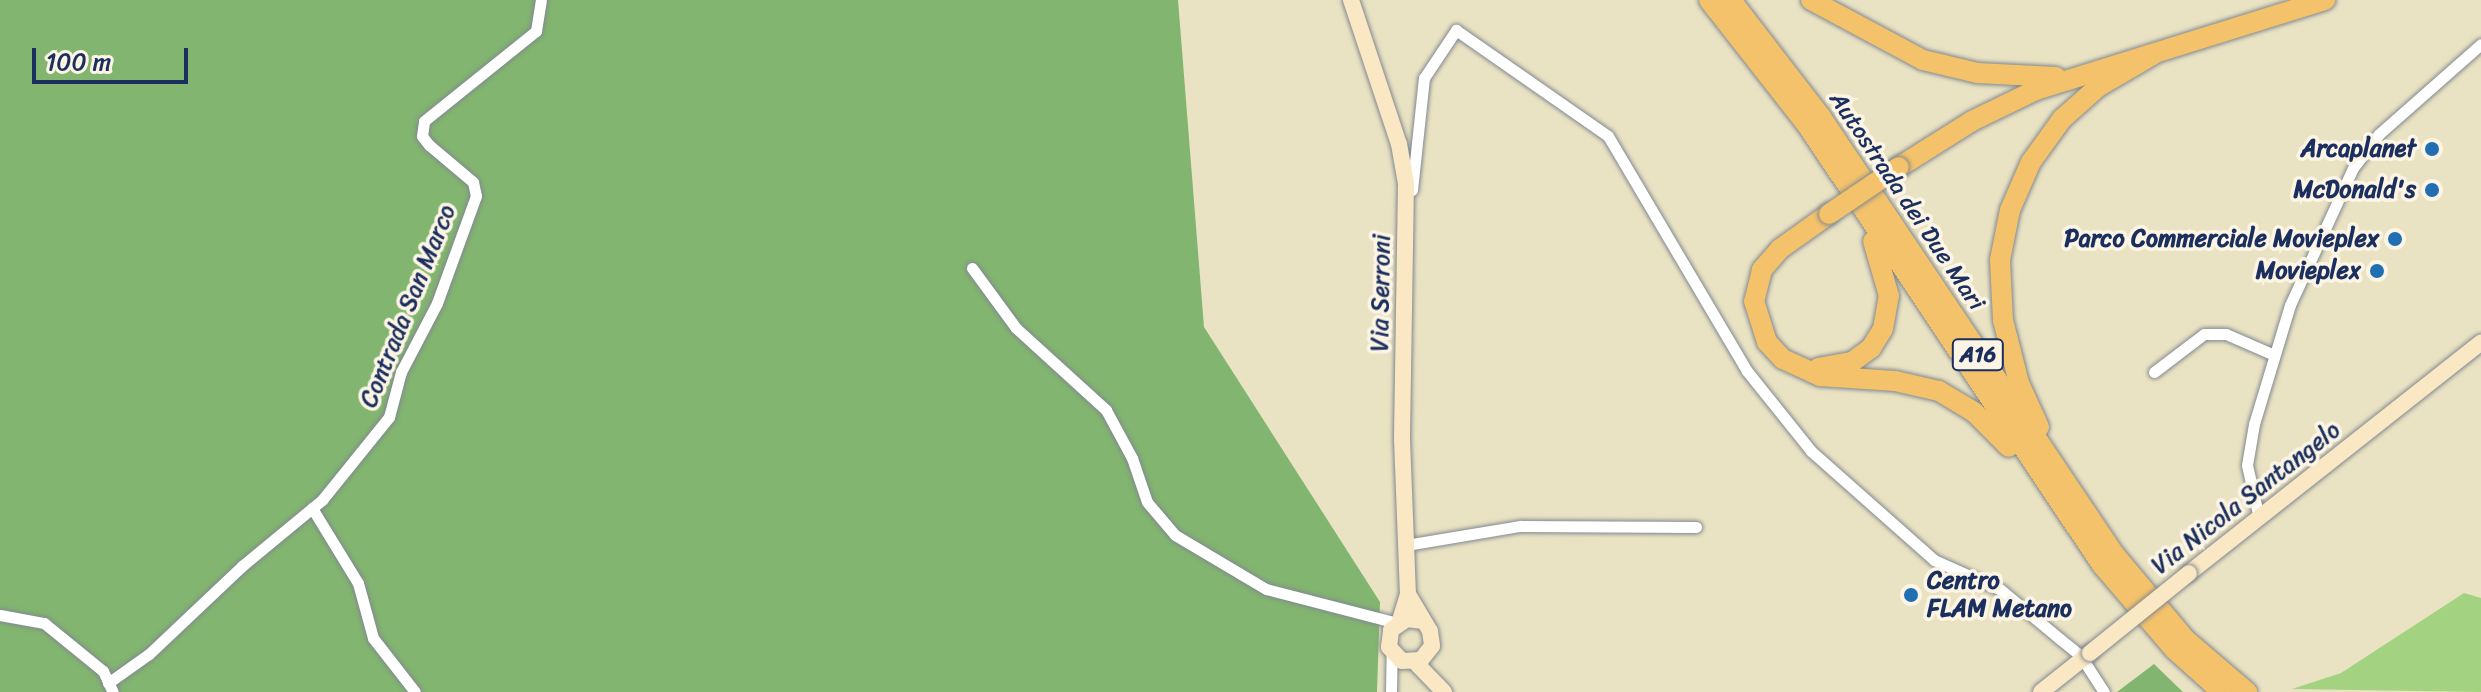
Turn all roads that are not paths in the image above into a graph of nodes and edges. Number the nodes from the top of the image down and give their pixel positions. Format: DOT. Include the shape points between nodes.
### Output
graph roads {
  1 [pos="541,0"];
  2 [pos="1351,0"];
  3 [pos="1709,0"];
  4 [pos="1731,0"];
  5 [pos="1811,0"];
  6 [pos="2325,0"];
  7 [pos="2481,44"];
  8 [pos="2154,54"];
  9 [pos="2080,76"];
  10 [pos="1409,179"];
  11 [pos="972,268"];
  12 [pos="2481,342"];
  13 [pos="2274,355"];
  14 [pos="1795,365"];
  15 [pos="2154,372"];
  16 [pos="312,508"];
  17 [pos="2259,518"];
  18 [pos="1696,527"];
  19 [pos="1406,545"];
  20 [pos="1408,594"];
  21 [pos="0,615"];
  22 [pos="1421,621"];
  23 [pos="1392,624"];
  24 [pos="2185,639"];
  25 [pos="1392,653"];
  26 [pos="2086,656"];
  27 [pos="1418,659"];
  28 [pos="1394,673"];
  29 [pos="1440,686"];
  30 [pos="111,687"];
  31 [pos="415,692"];
  32 [pos="1391,692"];
  33 [pos="2041,692"];
  34 [pos="2104,692"];
  35 [pos="2213,692"];
  36 [pos="2222,692"];
  37 [pos="2247,692"];
  1 -- 16 [label="street, Contrada San Marco" via="536,31 424,121 422,136 473,182 476,196 437,303 401,372 389,417"];
  2 -- 10 [label="main road, Via Serroni"];
  3 -- 14 [label="highway" via="1854,212 1884,271 1888,308 1871,348 1843,366"];
  3 -- 36 [label="highway, Autostrada dei Due Mari / A16" via="1798,113 2102,565 2163,638"];
  4 -- 24 [label="highway, Autostrada dei Due Mari / A16" via="1821,117 2088,518"];
  5 -- 9 [label="highway" via="1884,43 1942,66 2009,77"];
  6 -- 8 [label="highway"];
  7 -- 13 [label="street" via="2364,149 2290,305"];
  8 -- 9 [label="highway"];
  8 -- 24 [label="highway" via="2086,96 2039,149 2005,227 2000,300 2013,364 2045,439"];
  9 -- 14 [label="highway, bridge" via="1997,107 1773,255 1755,289 1762,333"];
  10 -- 19 [label="main road, Via Serroni"];
  10 -- 26 [label="street" via="1424,78 1456,30 1608,136 1747,371 1811,451 1934,560 2001,590"];
  11 -- 23 [label="street" via="1016,328 1106,410 1132,458 1147,502 1175,535 1266,589"];
  12 -- 17 [label="main road, Via Nicola Santangelo"];
  13 -- 15 [label="street" via="2226,334 2204,334"];
  13 -- 17 [label="street" via="2247,465"];
  14 -- 35 [label="highway" via="1820,376 1925,386 1974,412 2015,454 2123,606 2168,655"];
  16 -- 30 [label="street, Contrada San Marco"];
  16 -- 31 [label="street" via="358,583 373,638"];
  17 -- 26 [label="main road, Via Nicola Santangelo, bridge"];
  18 -- 19 [label="street" via="1520,526"];
  19 -- 20 [label="main road, Via Serroni"];
  20 -- 22 [label="main road, Via Serroni"];
  20 -- 23 [label="main road, Via Serroni"];
  21 -- 30 [label="street" via="44,623 103,671"];
  22 -- 23 [label="main road"];
  22 -- 27 [label="main road, Via Serroni" via="1432,638"];
  23 -- 25 [label="main road, Via Serroni"];
  24 -- 37 [label="highway, Autostrada dei Due Mari / A16"];
  25 -- 27 [label="main road"];
  25 -- 28 [label="street"];
  26 -- 33 [label="main road, Via Nicola Santangelo"];
  26 -- 34 [label="street"];
  27 -- 28 [label="street"];
  27 -- 29 [label="main road, Via Serroni"];
  28 -- 32 [label="street"];
}
